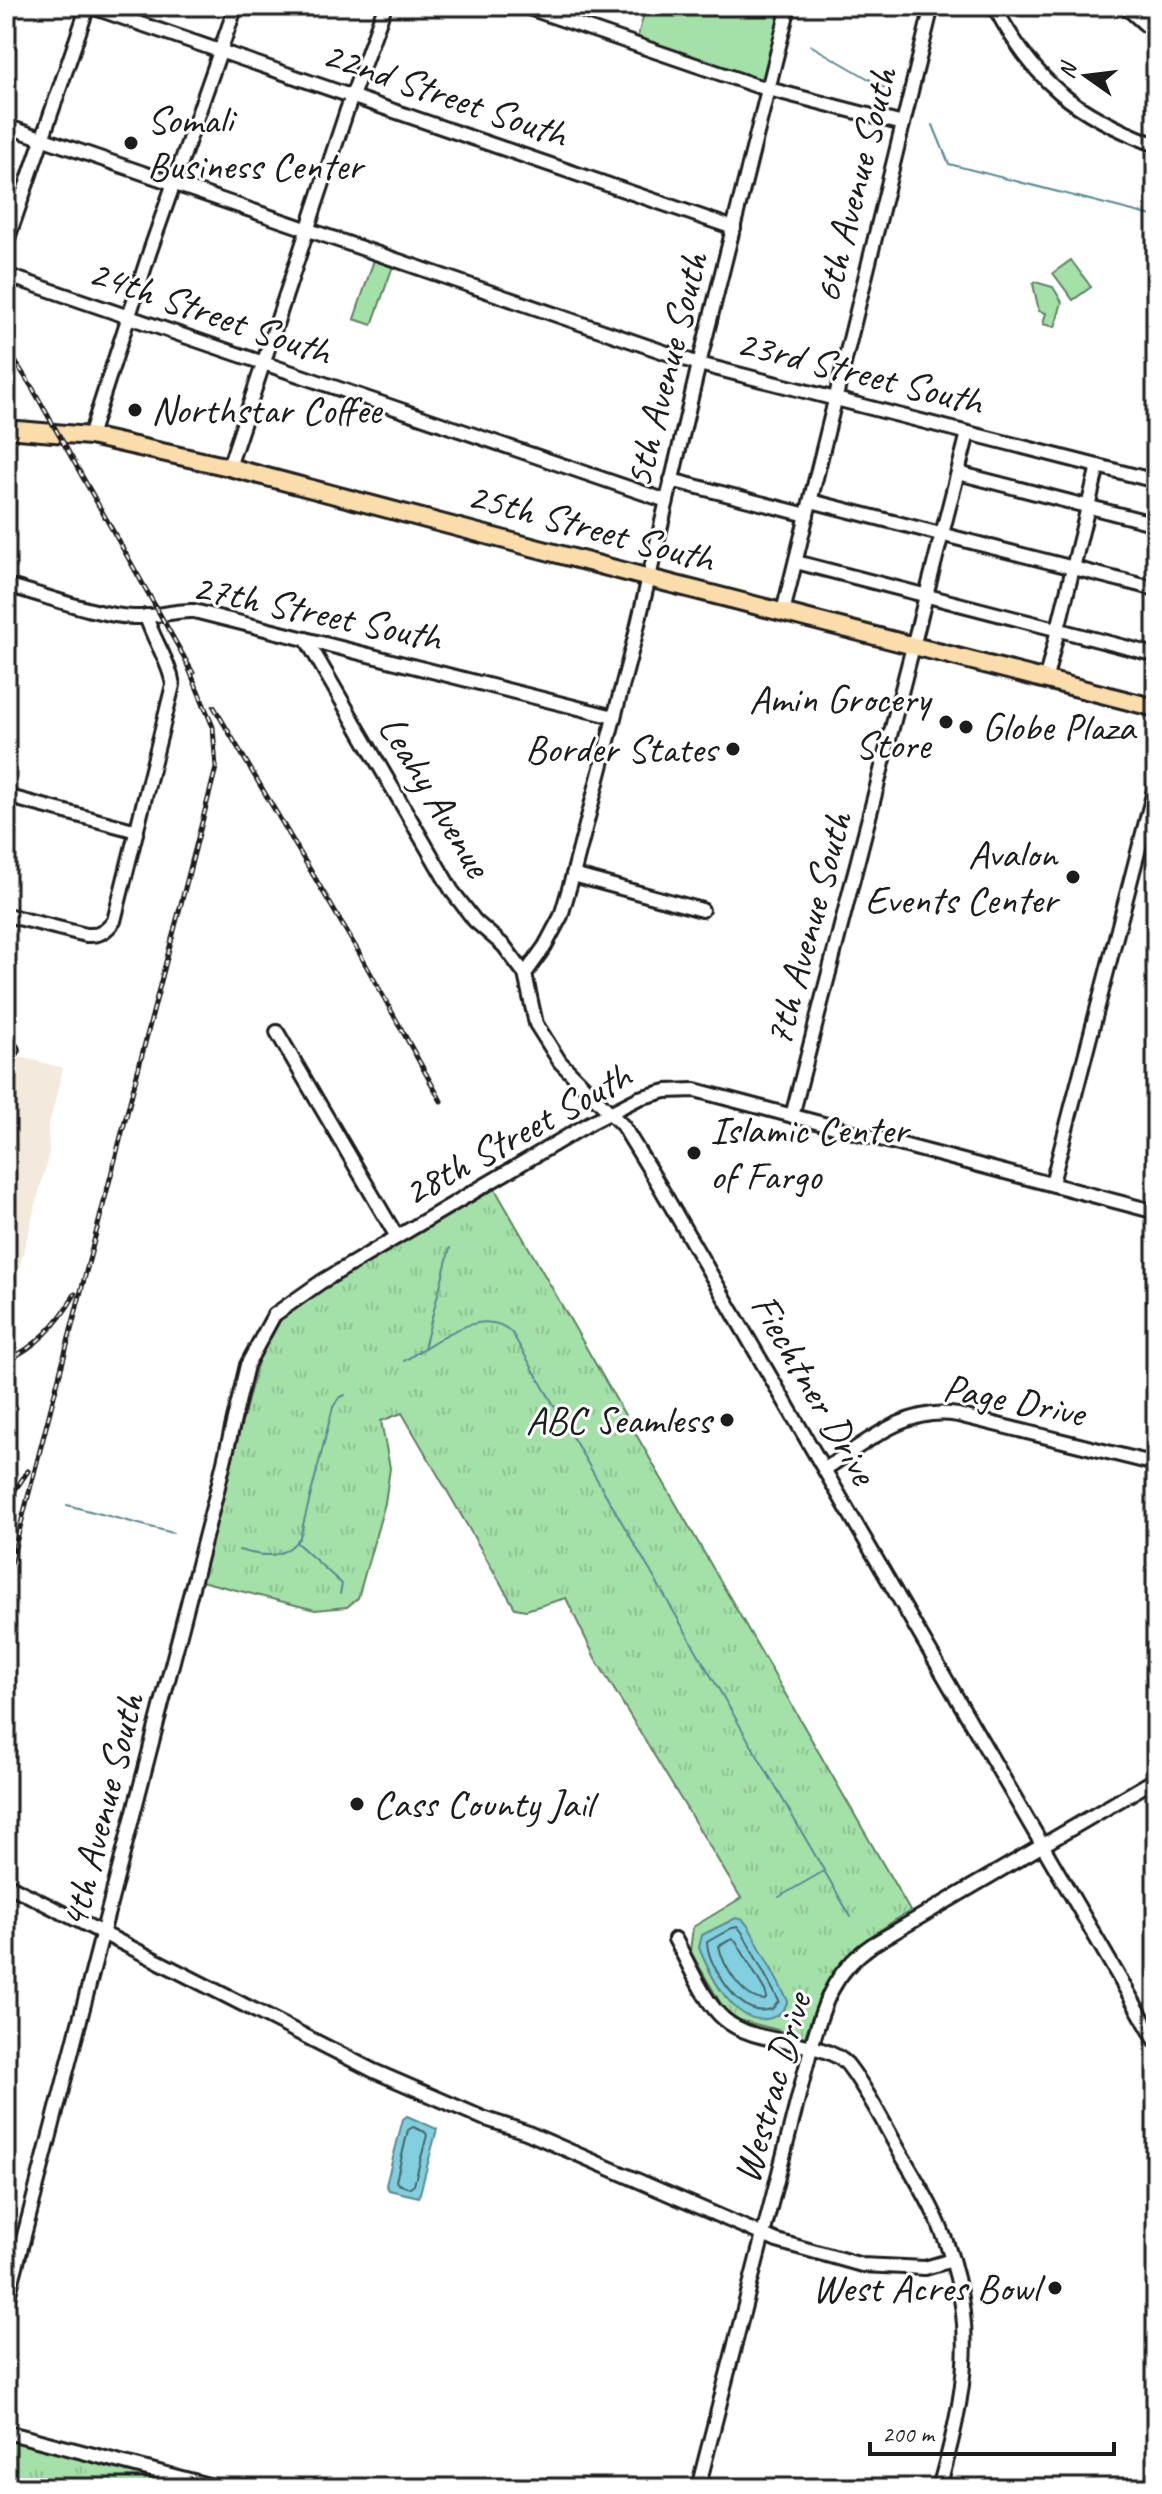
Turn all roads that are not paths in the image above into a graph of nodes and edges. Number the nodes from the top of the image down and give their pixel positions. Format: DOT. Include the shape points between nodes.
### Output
graph roads {
  1 [pos="89,6"];
  2 [pos="236,6"];
  3 [pos="385,6"];
  4 [pos="523,6"];
  5 [pos="789,6"];
  6 [pos="932,6"];
  7 [pos="994,6"];
  8 [pos="1127,8"];
  9 [pos="1156,29"];
  10 [pos="221,51"];
  11 [pos="768,89"];
  12 [pos="353,96"];
  13 [pos="903,124"];
  14 [pos="6,126"];
  15 [pos="41,139"];
  16 [pos="1156,145"];
  17 [pos="174,185"];
  18 [pos="734,228"];
  19 [pos="308,230"];
  20 [pos="6,244"];
  21 [pos="6,275"];
  22 [pos="129,318"];
  23 [pos="263,363"];
  24 [pos="699,364"];
  25 [pos="836,398"];
  26 [pos="6,429"];
  27 [pos="968,433"];
  28 [pos="90,436"];
  29 [pos="1098,466"];
  30 [pos="229,467"];
  31 [pos="958,473"];
  32 [pos="671,480"];
  33 [pos="1156,481"];
  34 [pos="667,501"];
  35 [pos="811,501"];
  36 [pos="1088,506"];
  37 [pos="807,515"];
  38 [pos="1156,524"];
  39 [pos="943,534"];
  40 [pos="796,562"];
  41 [pos="1072,567"];
  42 [pos="649,578"];
  43 [pos="6,585"];
  44 [pos="1156,589"];
  45 [pos="927,597"];
  46 [pos="783,612"];
  47 [pos="146,616"];
  48 [pos="1057,631"];
  49 [pos="306,639"];
  50 [pos="915,645"];
  51 [pos="1156,655"];
  52 [pos="1046,678"];
  53 [pos="1156,708"];
  54 [pos="614,717"];
  55 [pos="1156,783"];
  56 [pos="6,796"];
  57 [pos="137,831"];
  58 [pos="573,875"];
  59 [pos="702,910"];
  60 [pos="6,915"];
  61 [pos="525,974"];
  62 [pos="277,1032"];
  63 [pos="610,1114"];
  64 [pos="792,1116"];
  65 [pos="1052,1183"];
  66 [pos="1156,1212"];
  67 [pos="397,1237"];
  68 [pos="262,1333"];
  69 [pos="1156,1464"];
  70 [pos="825,1469"];
  71 [pos="1156,1779"];
  72 [pos="1041,1845"];
  73 [pos="6,1884"];
  74 [pos="103,1933"];
  75 [pos="675,1939"];
  76 [pos="1155,2038"];
  77 [pos="811,2048"];
  78 [pos="764,2236"];
  79 [pos="952,2260"];
  80 [pos="6,2305"];
  81 [pos="6,2432"];
  82 [pos="220,2488"];
  83 [pos="698,2488"];
  84 [pos="939,2488"];
  1 -- 10 [label="street, 22nd Street South"];
  1 -- 15 [label="street"];
  2 -- 10 [label="street"];
  3 -- 12 [label="street"];
  4 -- 11 [label="street"];
  5 -- 11 [label="street, 5th Avenue South"];
  6 -- 13 [label="street, 6th Avenue South"];
  7 -- 16 [label="street" via="1026,60 1079,109"];
  8 -- 9 [label="street"];
  10 -- 12 [label="street, 22nd Street South"];
  10 -- 17 [label="street"];
  11 -- 13 [label="street"];
  11 -- 18 [label="street, 5th Avenue South"];
  12 -- 18 [label="street, 22nd Street South"];
  12 -- 19 [label="street"];
  13 -- 25 [label="street, 6th Avenue South"];
  14 -- 15 [label="street, 23rd Street South"];
  15 -- 17 [label="street, 23rd Street South"];
  15 -- 20 [label="street"];
  17 -- 19 [label="street, 23rd Street South"];
  17 -- 22 [label="street"];
  18 -- 24 [label="street, 5th Avenue South"];
  19 -- 23 [label="street"];
  19 -- 24 [label="street, 23rd Street South"];
  21 -- 22 [label="street, 24th Street South"];
  22 -- 23 [label="street, 24th Street South"];
  22 -- 28 [label="street"];
  23 -- 30 [label="street"];
  23 -- 34 [label="street, 24th Street South"];
  24 -- 25 [label="street, 23rd Street South"];
  24 -- 32 [label="street, 5th Avenue South"];
  25 -- 27 [label="street, 23rd Street South"];
  25 -- 35 [label="street, 6th Avenue South"];
  26 -- 28 [label="main road, 25th Street South"];
  27 -- 29 [label="street, 23rd Street South"];
  27 -- 31 [label="street, 7th Avenue South"];
  28 -- 30 [label="main road, 25th Street South"];
  29 -- 33 [label="street, 23rd Street South"];
  29 -- 36 [label="street"];
  30 -- 42 [label="main road, 25th Street South"];
  31 -- 36 [label="street"];
  31 -- 39 [label="street, 7th Avenue South"];
  32 -- 34 [label="street, 5th Avenue South"];
  32 -- 37 [label="street"];
  34 -- 42 [label="street, 5th Avenue South"];
  35 -- 37 [label="street, 6th Avenue South"];
  35 -- 39 [label="street"];
  36 -- 38 [label="street"];
  36 -- 41 [label="street"];
  37 -- 40 [label="street, 6th Avenue South"];
  39 -- 41 [label="street"];
  39 -- 45 [label="street, 7th Avenue South"];
  40 -- 45 [label="street"];
  40 -- 46 [label="street, 6th Avenue South"];
  41 -- 44 [label="street"];
  41 -- 48 [label="street"];
  42 -- 46 [label="main road, 25th Street South"];
  42 -- 54 [label="street, 5th Avenue South"];
  43 -- 47 [label="street, 27th Street South" via="116,615"];
  45 -- 48 [label="street"];
  45 -- 50 [label="street, 7th Avenue South"];
  46 -- 50 [label="main road, 25th Street South"];
  47 -- 49 [label="street, 27th Street South" via="194,611"];
  47 -- 57 [label="street" via="173,685"];
  48 -- 51 [label="street"];
  48 -- 52 [label="street"];
  49 -- 54 [label="street, 27th Street South"];
  49 -- 61 [label="street, Leahy Avenue" via="452,891"];
  50 -- 52 [label="main road, 25th Street South"];
  50 -- 64 [label="street, 7th Avenue South"];
  52 -- 53 [label="main road, 25th Street South"];
  54 -- 58 [label="street, 5th Avenue South"];
  55 -- 65 [label="street"];
  56 -- 57 [label="street"];
  57 -- 60 [label="street" via="114,921 106,931 86,935"];
  58 -- 59 [label="street"];
  58 -- 61 [label="street, 5th Avenue South" via="561,916"];
  61 -- 63 [label="street, Fiechtner Drive" via="536,1024 560,1062"];
  62 -- 67 [label="street"];
  63 -- 64 [label="street, 28th Street South" via="639,1098 695,1090"];
  63 -- 67 [label="street, 28th Street South"];
  63 -- 70 [label="street, Fiechtner Drive" via="653,1175"];
  64 -- 65 [label="street, 28th Street South"];
  65 -- 66 [label="street, 28th Street South"];
  67 -- 68 [label="street, 28th Street South" via="300,1295 274,1315"];
  68 -- 74 [label="street, 4th Avenue South" via="247,1365"];
  69 -- 70 [label="street, Page Drive" via="958,1415 931,1413 892,1426"];
  70 -- 72 [label="street, Fiechtner Drive"];
  71 -- 72 [label="street, Westrac Drive"];
  72 -- 76 [label="street, Fiechtner Drive"];
  72 -- 77 [label="street, Westrac Drive" via="852,1959 823,2005"];
  73 -- 74 [label="street"];
  74 -- 78 [label="street" via="374,2071"];
  74 -- 80 [label="street, 4th Avenue South"];
  75 -- 77 [label="street" via="722,2018 753,2034"];
  77 -- 78 [label="street, Westrac Drive"];
  77 -- 79 [label="street" via="841,2059 853,2072 929,2205"];
  78 -- 79 [label="street" via="862,2265 925,2268"];
  78 -- 83 [label="street, Westrac Drive"];
  79 -- 84 [label="street" via="960,2284 966,2355"];
  81 -- 82 [label="street"];
}
